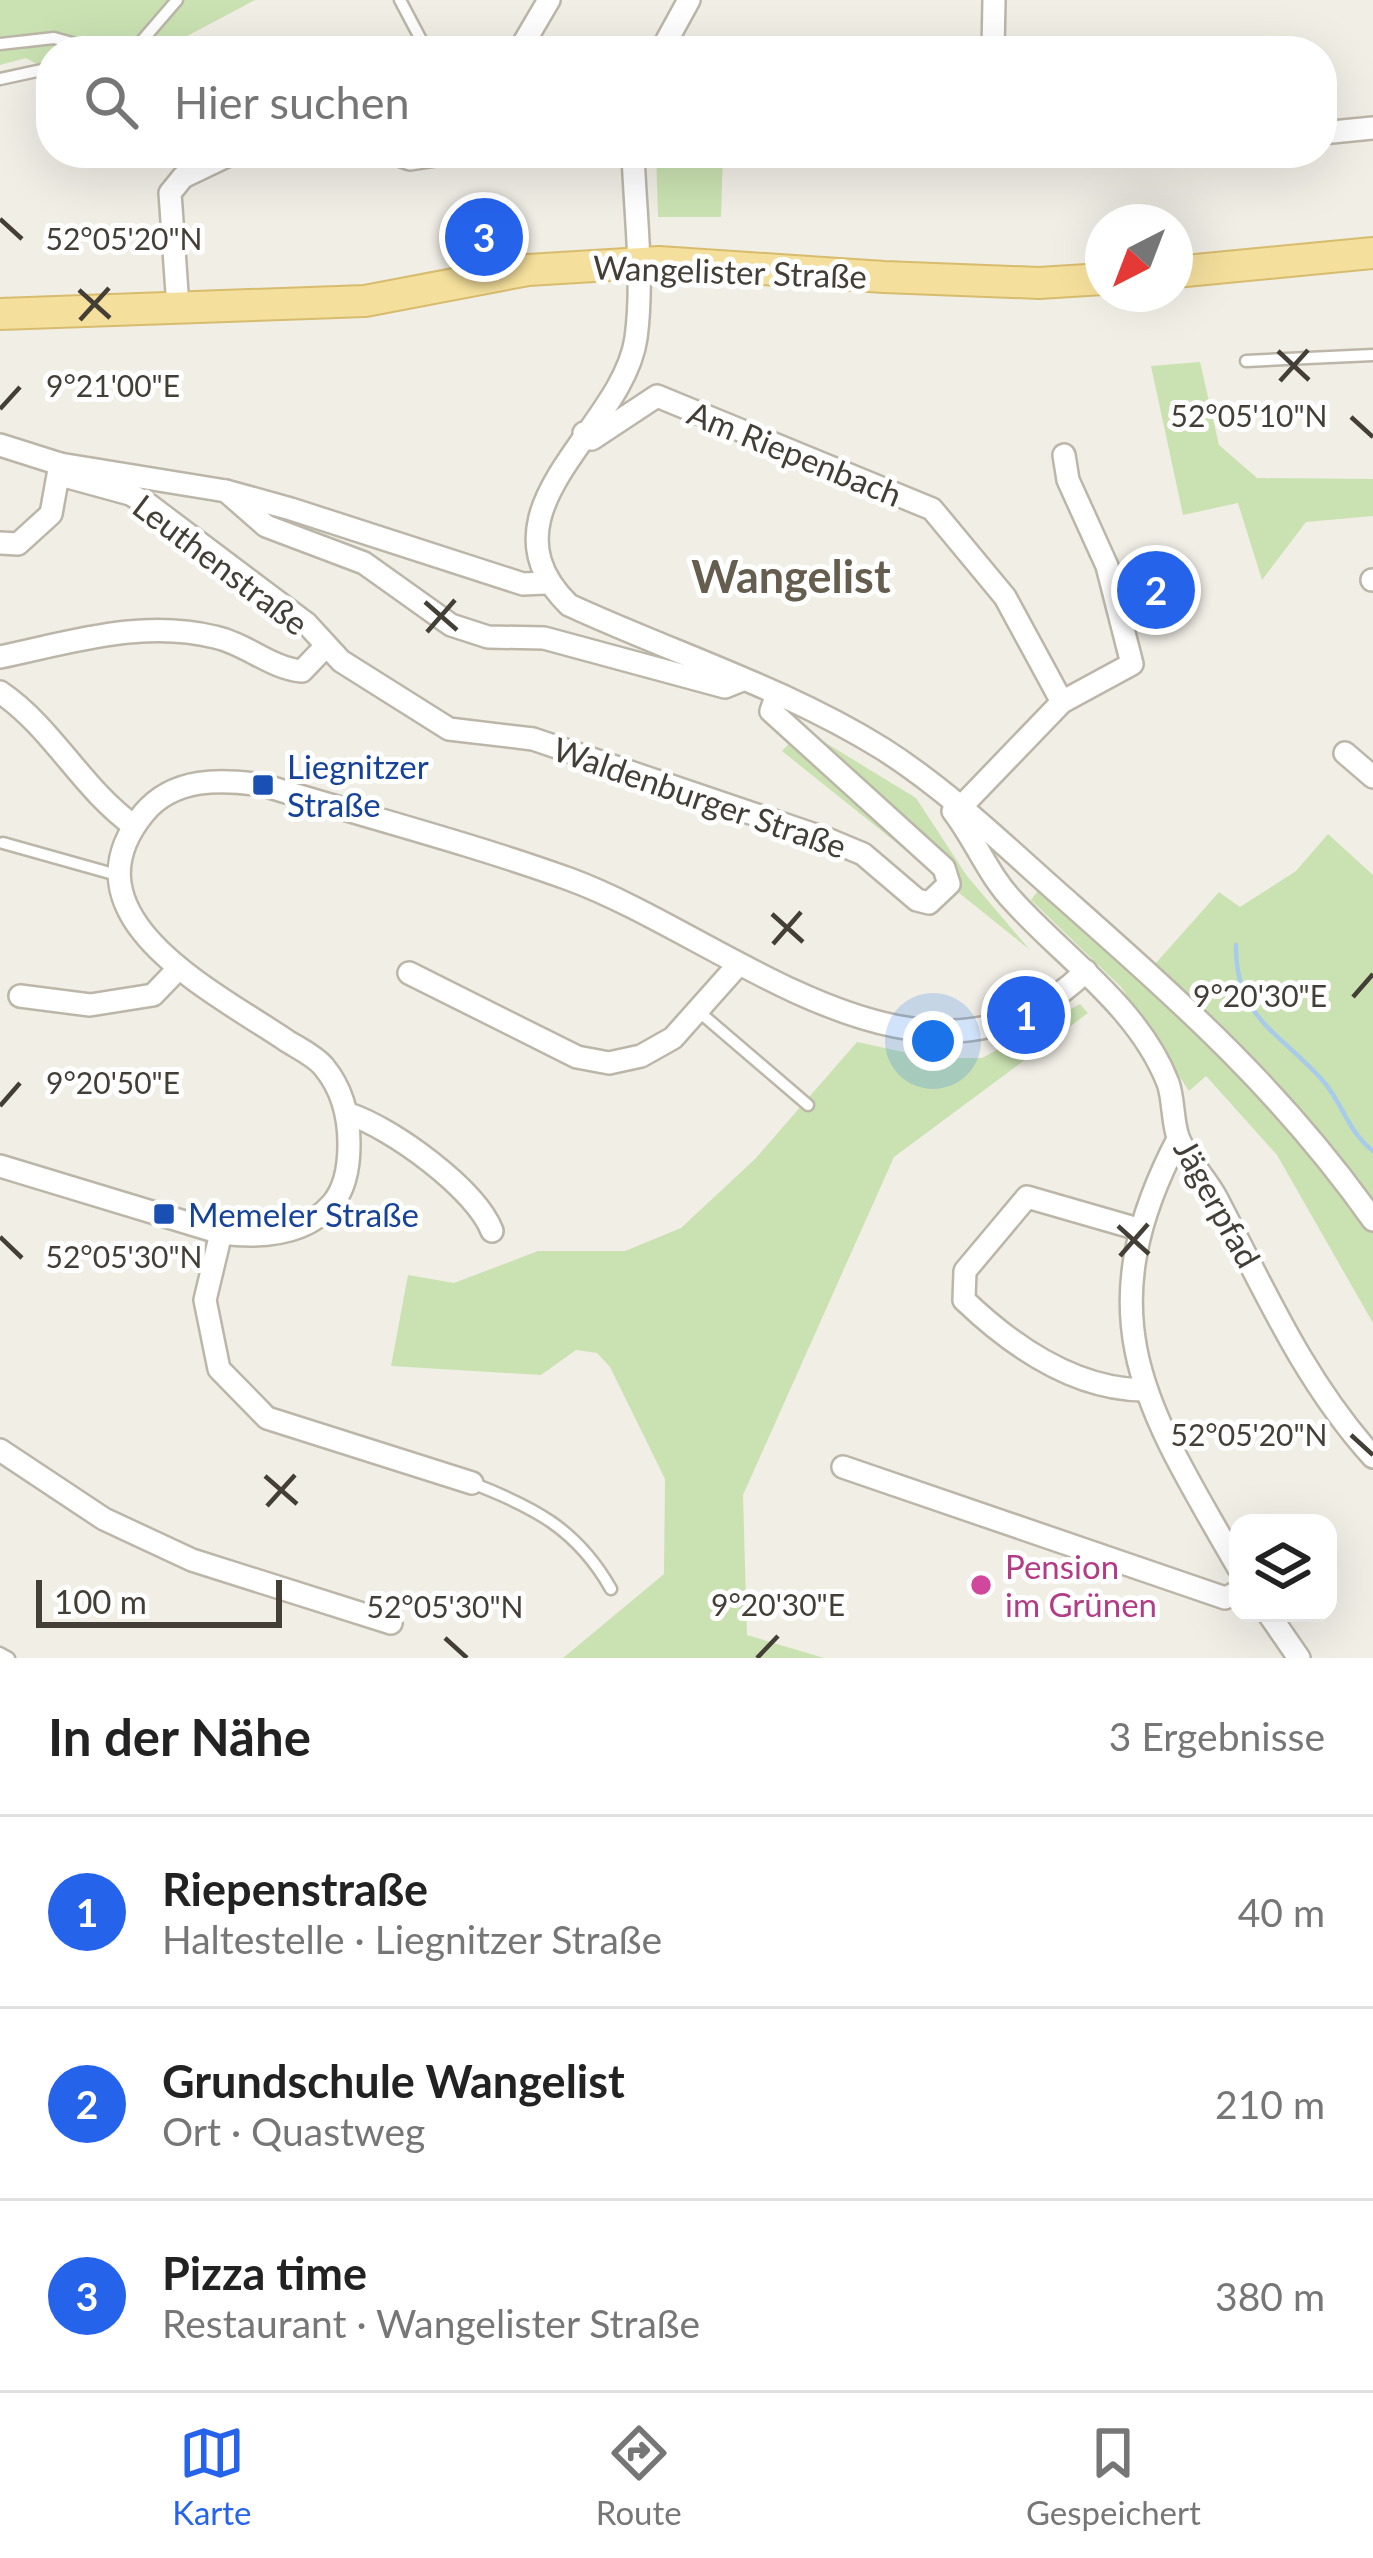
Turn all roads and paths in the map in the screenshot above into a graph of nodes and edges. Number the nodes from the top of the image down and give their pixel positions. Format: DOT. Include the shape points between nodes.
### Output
graph roads {
  1 [pos="177,0"];
  2 [pos="400,0"];
  3 [pos="549,0"];
  4 [pos="688,0"];
  5 [pos="994,0"];
  6 [pos="146,36"];
  7 [pos="420,36"];
  8 [pos="528,36"];
  9 [pos="669,36"];
  10 [pos="993,36"];
  11 [pos="36,40"];
  12 [pos="0,44"];
  13 [pos="36,72"];
  14 [pos="0,80"];
  15 [pos="1373,128"];
  16 [pos="1337,132"];
  17 [pos="202,168"];
  18 [pos="633,168"];
  19 [pos="1373,253"];
  20 [pos="636,264"];
  21 [pos="1193,270"];
  22 [pos="1085,280"];
  23 [pos="178,307"];
  24 [pos="0,314"];
  25 [pos="1373,355"];
  26 [pos="1246,361"];
  27 [pos="584,433"];
  28 [pos="0,445"];
  29 [pos="1064,455"];
  30 [pos="60,464"];
  31 [pos="226,491"];
  32 [pos="0,543"];
  33 [pos="546,583"];
  34 [pos="326,646"];
  35 [pos="0,657"];
  36 [pos="744,680"];
  37 [pos="0,692"];
  38 [pos="777,694"];
  39 [pos="1062,702"];
  40 [pos="1345,753"];
  41 [pos="1373,777"];
  42 [pos="939,791"];
  43 [pos="960,808"];
  44 [pos="134,826"];
  45 [pos="3,844"];
  46 [pos="1029,867"];
  47 [pos="117,875"];
  48 [pos="1014,903"];
  49 [pos="738,965"];
  50 [pos="179,968"];
  51 [pos="1086,971"];
  52 [pos="409,973"];
  53 [pos="20,996"];
  54 [pos="697,1010"];
  55 [pos="808,1105"];
  56 [pos="349,1114"];
  57 [pos="1178,1139"];
  58 [pos="0,1166"];
  59 [pos="1373,1220"];
  60 [pos="1138,1229"];
  61 [pos="492,1231"];
  62 [pos="221,1233"];
  63 [pos="1143,1390"];
  64 [pos="0,1450"];
  65 [pos="1373,1457"];
  66 [pos="843,1467"];
  67 [pos="472,1483"];
  68 [pos="1229,1550"];
  69 [pos="611,1589"];
  70 [pos="1229,1596"];
  71 [pos="1274,1622"];
  72 [pos="391,1623"];
  73 [pos="0,1653"];
  74 [pos="9,1658"];
  75 [pos="1299,1658"];
  1 -- 6 [label="lane"];
  2 -- 7 [label="lane"];
  3 -- 8 [label="street"];
  4 -- 9 [label="street"];
  5 -- 10 [label="street"];
  11 -- 12 [label="lane"];
  13 -- 14 [label="lane"];
  15 -- 16 [label="street"];
  17 -- 23 [label="street" via="170,193"];
  18 -- 20 [label="street"];
  19 -- 21 [label="main road"];
  20 -- 22 [label="main road, Wangelister Straße"];
  20 -- 23 [label="main road, Wangelister Straße" via="529,270 365,301"];
  20 -- 27 [label="street" via="636,338 627,373"];
  23 -- 24 [label="main road, Wangelister Straße"];
  25 -- 26 [label="lane"];
  27 -- 33 [label="street" via="542,514 534,555"];
  27 -- 39 [label="street, Am Riepenbach" via="604,435 657,396 932,509 1005,597"];
  28 -- 30 [label="street"];
  29 -- 39 [label="street" via="1107,566 1132,664"];
  30 -- 31 [label="street"];
  30 -- 32 [label="street" via="51,514 18,544"];
  30 -- 34 [label="street, Leuthenstraße" via="68,476 130,494 202,541"];
  31 -- 33 [label="street" via="523,584"];
  31 -- 36 [label="street" via="266,526 364,563 451,625 488,637 544,638 725,687"];
  33 -- 36 [label="street" via="569,605"];
  34 -- 35 [label="street, Leuthenstraße" via="302,671 219,637 166,630 130,629"];
  34 -- 38 [label="street, Waldenburger Straße" via="449,729 532,739 582,755 863,854 916,900 942,896 949,884 944,868 794,738 771,711"];
  36 -- 38 [label="street"];
  37 -- 44 [label="street"];
  38 -- 42 [label="street" via="886,751"];
  39 -- 43 [label="street"];
  40 -- 41 [label="street"];
  42 -- 43 [label="street"];
  42 -- 48 [label="street, Jägerpfad"];
  43 -- 46 [label="street"];
  44 -- 47 [label="street"];
  44 -- 49 [label="street" via="176,790 215,778 262,785 571,879"];
  45 -- 47 [label="lane"];
  46 -- 48 [label="street" via="1010,879"];
  46 -- 59 [label="street" via="1264,1080"];
  47 -- 50 [label="street" via="141,934"];
  48 -- 51 [label="street, Jägerpfad"];
  49 -- 51 [label="street" via="872,1018 939,1034 993,1030 1026,1016"];
  49 -- 54 [label="street"];
  50 -- 53 [label="street" via="153,994 90,1005"];
  50 -- 56 [label="street" via="323,1066"];
  51 -- 57 [label="street, Jägerpfad" via="1168,1083"];
  52 -- 54 [label="street" via="577,1058 609,1063 641,1057 673,1038"];
  54 -- 55 [label="lane"];
  56 -- 61 [label="street" via="377,1123 483,1208"];
  56 -- 62 [label="street" via="349,1167 334,1202 289,1231"];
  57 -- 60 [label="street"];
  57 -- 65 [label="street, Jägerpfad" via="1214,1191 1306,1370"];
  58 -- 62 [label="street"];
  60 -- 63 [label="street" via="1128,1285"];
  60 -- 63 [label="street" via="1027,1197 965,1271 964,1300 1003,1337 1054,1365 1114,1390"];
  62 -- 67 [label="street" via="206,1300 219,1370 266,1418"];
  63 -- 68 [label="street"];
  64 -- 72 [label="street" via="104,1519 192,1560"];
  66 -- 70 [label="street"];
  67 -- 69 [label="lane" via="566,1529"];
  71 -- 75 [label="street"];
  73 -- 74 [label="lane"];
}
